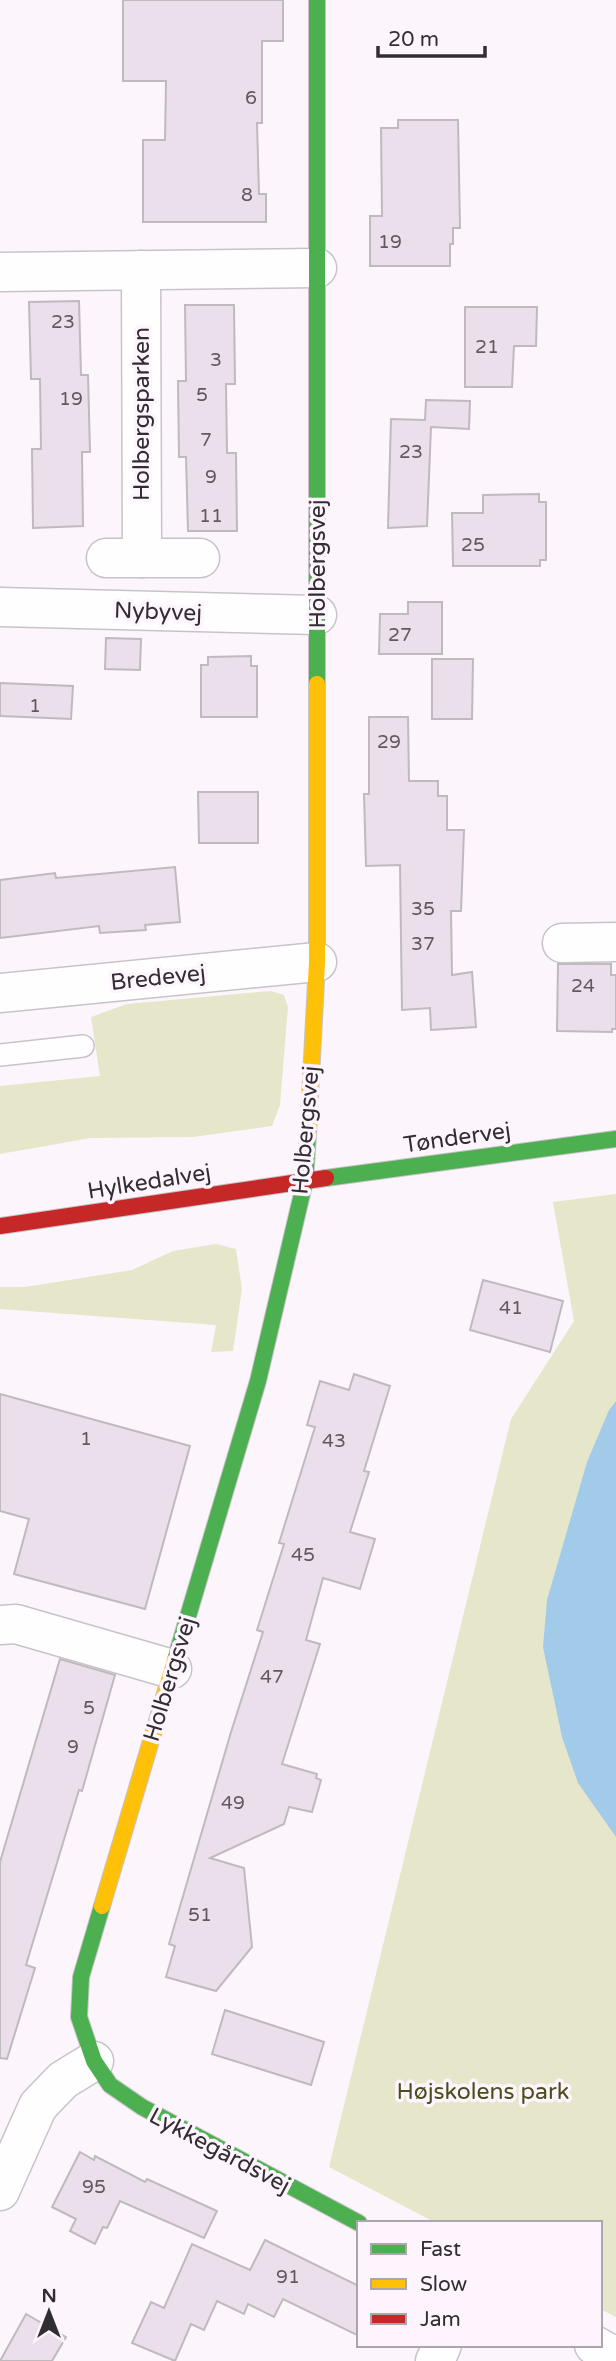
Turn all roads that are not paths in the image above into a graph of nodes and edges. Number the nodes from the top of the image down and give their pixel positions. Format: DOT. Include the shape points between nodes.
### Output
graph roads {
  1 [pos="317,0"];
  2 [pos="317,268"];
  3 [pos="141,270"];
  4 [pos="0,272"];
  5 [pos="200,558"];
  6 [pos="0,607"];
  7 [pos="317,615"];
  8 [pos="616,942"];
  9 [pos="562,943"];
  10 [pos="317,961"];
  11 [pos="0,993"];
  12 [pos="83,1046"];
  13 [pos="0,1055"];
  14 [pos="616,1139"];
  15 [pos="305,1181"];
  16 [pos="0,1226"];
  17 [pos="0,1625"];
  18 [pos="173,1669"];
  19 [pos="94,2061"];
  20 [pos="0,2191"];
  21 [pos="357,2222"];
  22 [pos="598,2347"];
  23 [pos="616,2357"];
  1 -- 2 [label="street, Holbergsvej"];
  2 -- 3 [label="street"];
  2 -- 7 [label="street, Holbergsvej"];
  3 -- 4 [label="street"];
  3 -- 5 [label="street, Holbergsparken" via="124,558"];
  6 -- 7 [label="street, Nybyvej"];
  7 -- 10 [label="street, Holbergsvej"];
  8 -- 9 [label="street"];
  10 -- 11 [label="street, Bredevej"];
  10 -- 15 [label="street, Holbergsvej"];
  12 -- 13 [label="lane"];
  14 -- 15 [label="street, Tøndervej"];
  15 -- 16 [label="street, Hylkedalvej"];
  15 -- 18 [label="street, Holbergsvej" via="258,1381"];
  17 -- 18 [label="street" via="16,1624"];
  18 -- 19 [label="street, Holbergsvej" via="81,1977 79,2017"];
  19 -- 20 [label="street" via="63,2080 37,2106"];
  19 -- 21 [label="street, Lykkegårdsvej" via="110,2085 142,2107"];
  22 -- 23 [label="street"];
}
